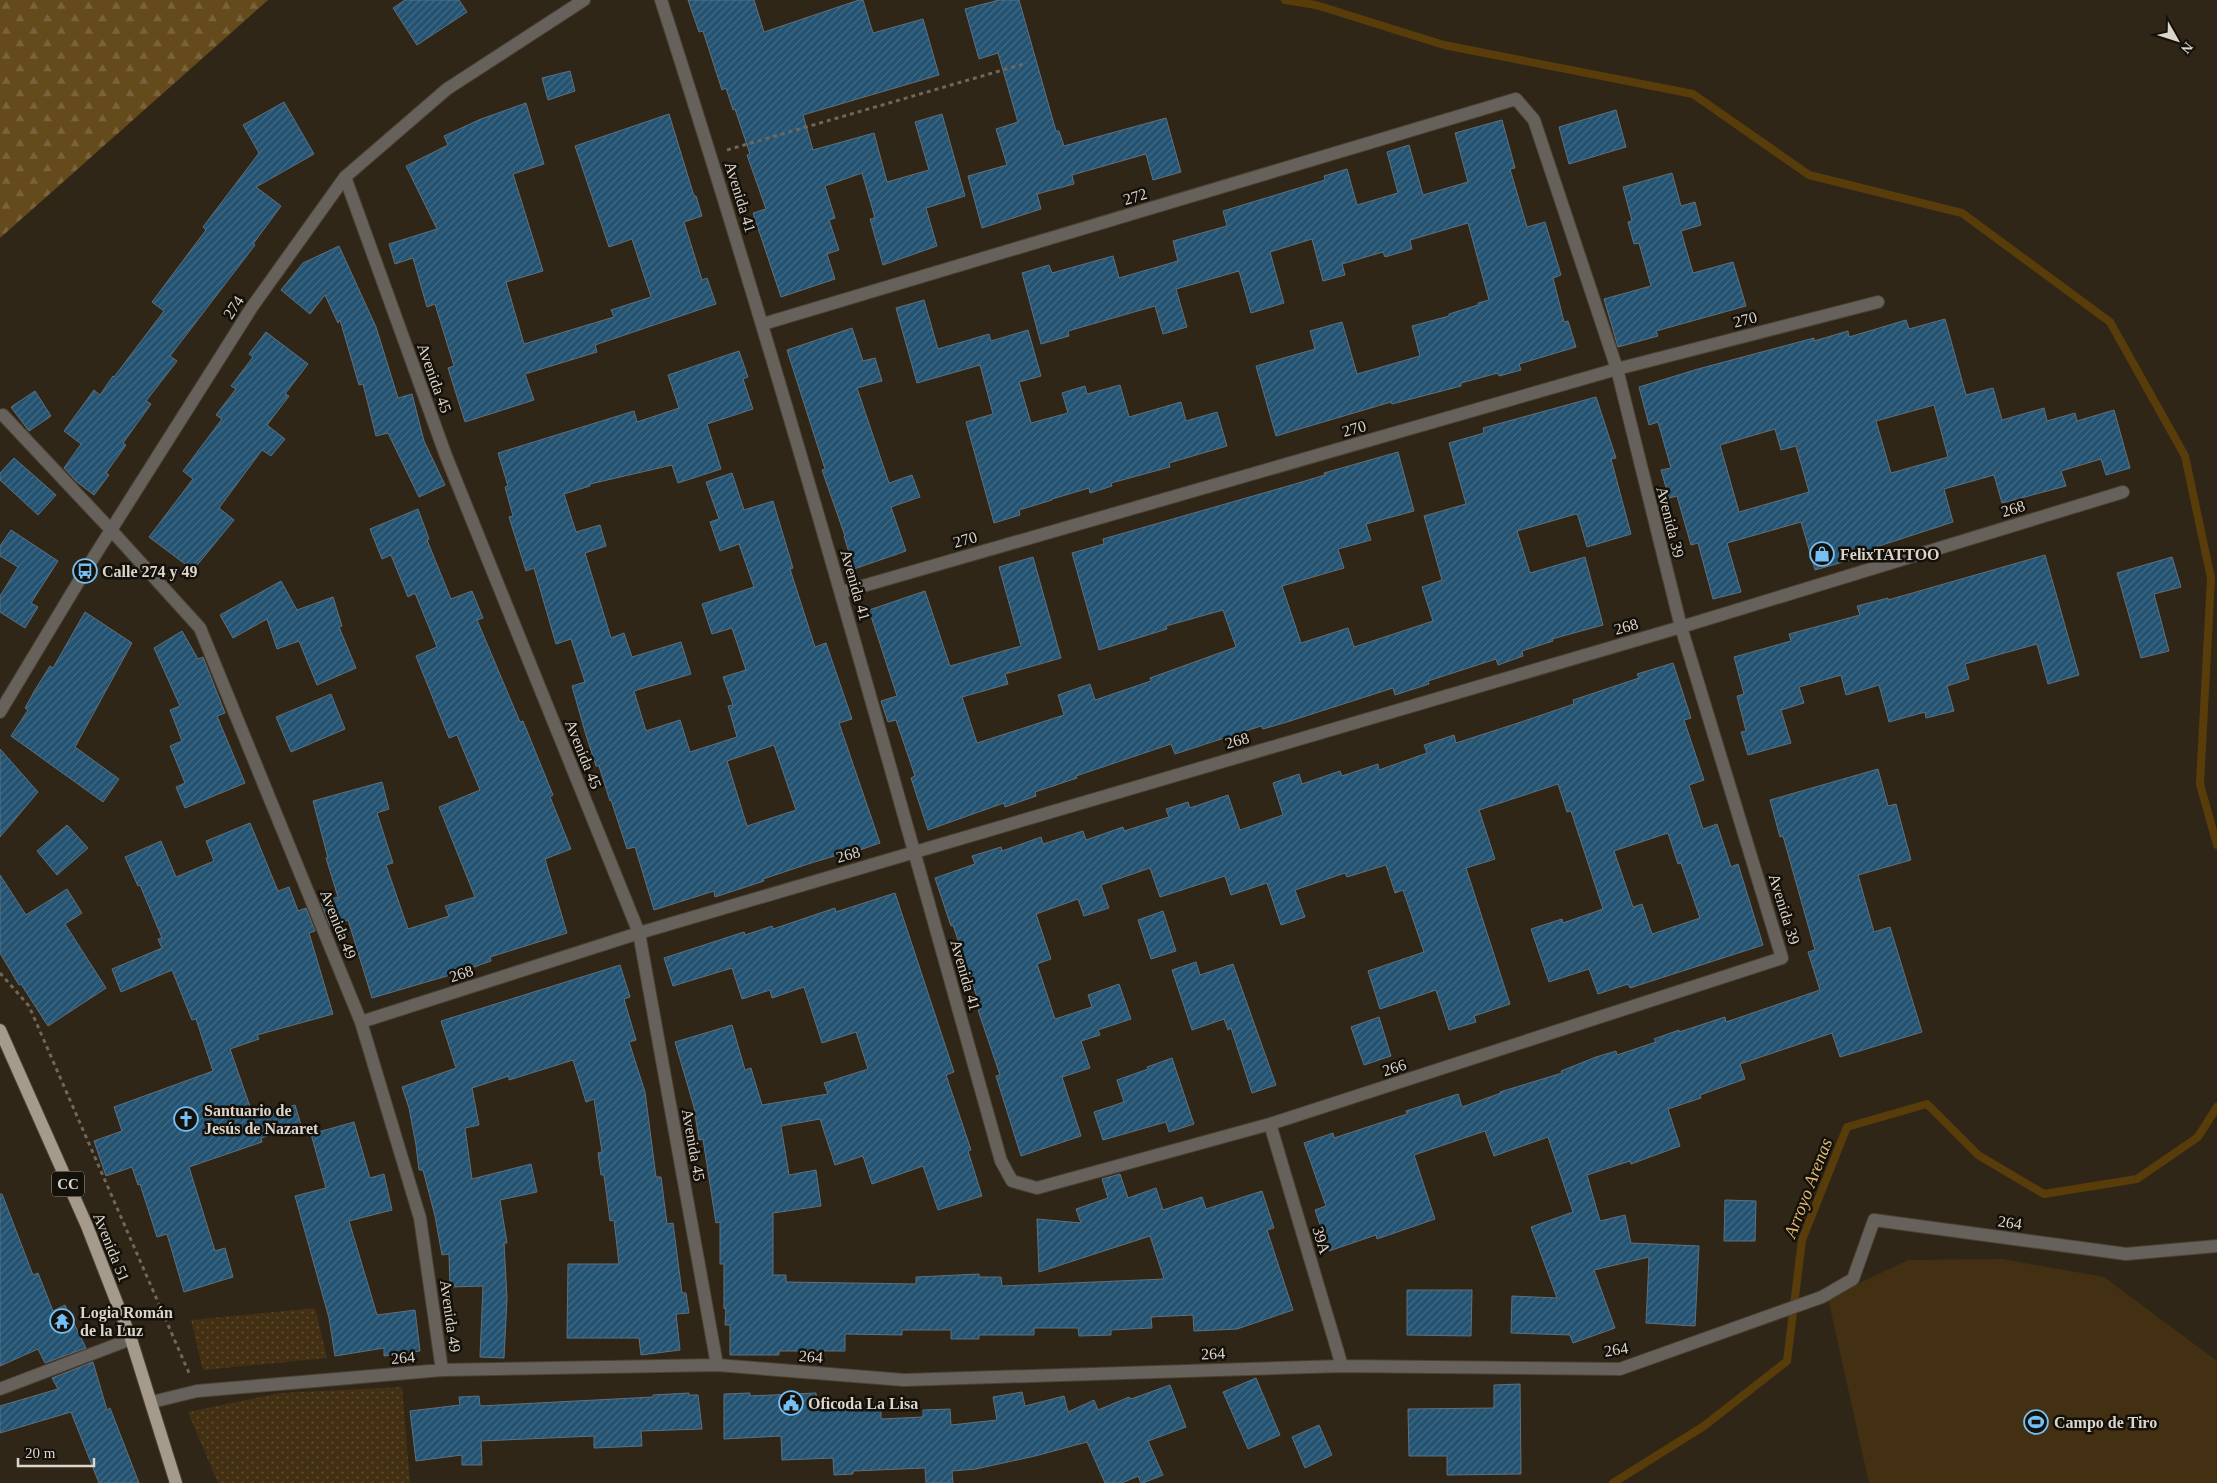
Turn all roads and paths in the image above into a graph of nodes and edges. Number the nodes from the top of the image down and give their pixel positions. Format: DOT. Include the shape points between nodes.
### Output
graph roads {
  1 [pos="584,0"];
  2 [pos="661,0"];
  3 [pos="1027,64"];
  4 [pos="1516,100"];
  5 [pos="711,154"];
  6 [pos="345,177"];
  7 [pos="1878,302"];
  8 [pos="763,324"];
  9 [pos="1618,369"];
  10 [pos="3,415"];
  11 [pos="2123,492"];
  12 [pos="112,531"];
  13 [pos="842,592"];
  14 [pos="1681,627"];
  15 [pos="0,712"];
  16 [pos="914,852"];
  17 [pos="639,933"];
  18 [pos="1782,958"];
  19 [pos="0,973"];
  20 [pos="361,1022"];
  21 [pos="0,1030"];
  22 [pos="1270,1124"];
  23 [pos="1012,1181"];
  24 [pos="2217,1246"];
  25 [pos="132,1340"];
  26 [pos="717,1365"];
  27 [pos="1342,1366"];
  28 [pos="442,1370"];
  29 [pos="0,1389"];
  30 [pos="197,1391"];
  31 [pos="152,1402"];
  32 [pos="176,1483"];
  1 -- 6 [label="street, 274" via="447,89"];
  2 -- 5 [label="street, Avenida 41"];
  3 -- 5 [label="path"];
  4 -- 8 [label="street, 272"];
  4 -- 9 [label="street, Avenida 39" via="1534,120"];
  5 -- 8 [label="street, Avenida 41"];
  6 -- 12 [label="street, 274" via="252,307"];
  6 -- 17 [label="street, Avenida 45" via="446,456"];
  7 -- 9 [label="street, 270"];
  8 -- 13 [label="street, Avenida 41"];
  9 -- 13 [label="street, 270"];
  9 -- 14 [label="street, Avenida 39"];
  10 -- 12 [label="street, Avenida 49"];
  11 -- 14 [label="street, 268"];
  12 -- 15 [label="street, 274"];
  12 -- 20 [label="street, Avenida 49" via="200,628"];
  13 -- 16 [label="street, Avenida 41"];
  14 -- 16 [label="street, 268"];
  14 -- 18 [label="street, Avenida 39"];
  16 -- 17 [label="street, 268"];
  16 -- 23 [label="street, Avenida 41" via="1001,1161"];
  17 -- 20 [label="street, 268"];
  17 -- 26 [label="street, Avenida 45"];
  18 -- 22 [label="street, 266"];
  19 -- 30 [label="path" via="29,1006"];
  20 -- 28 [label="street, Avenida 49" via="420,1218"];
  21 -- 25 [label="main road, Avenida 51 / CC" via="87,1226"];
  22 -- 23 [label="street, 266" via="1037,1188"];
  22 -- 27 [label="street, 39A"];
  24 -- 27 [label="street, 264" via="2126,1254 1874,1220 1853,1279 1822,1297 1620,1369"];
  25 -- 29 [label="street"];
  25 -- 31 [label="main road, Avenida 51"];
  26 -- 27 [label="street, 264" via="904,1380"];
  26 -- 28 [label="street, 264"];
  28 -- 30 [label="street, 264"];
  30 -- 31 [label="street, 264"];
  31 -- 32 [label="main road, Avenida 51"];
}
